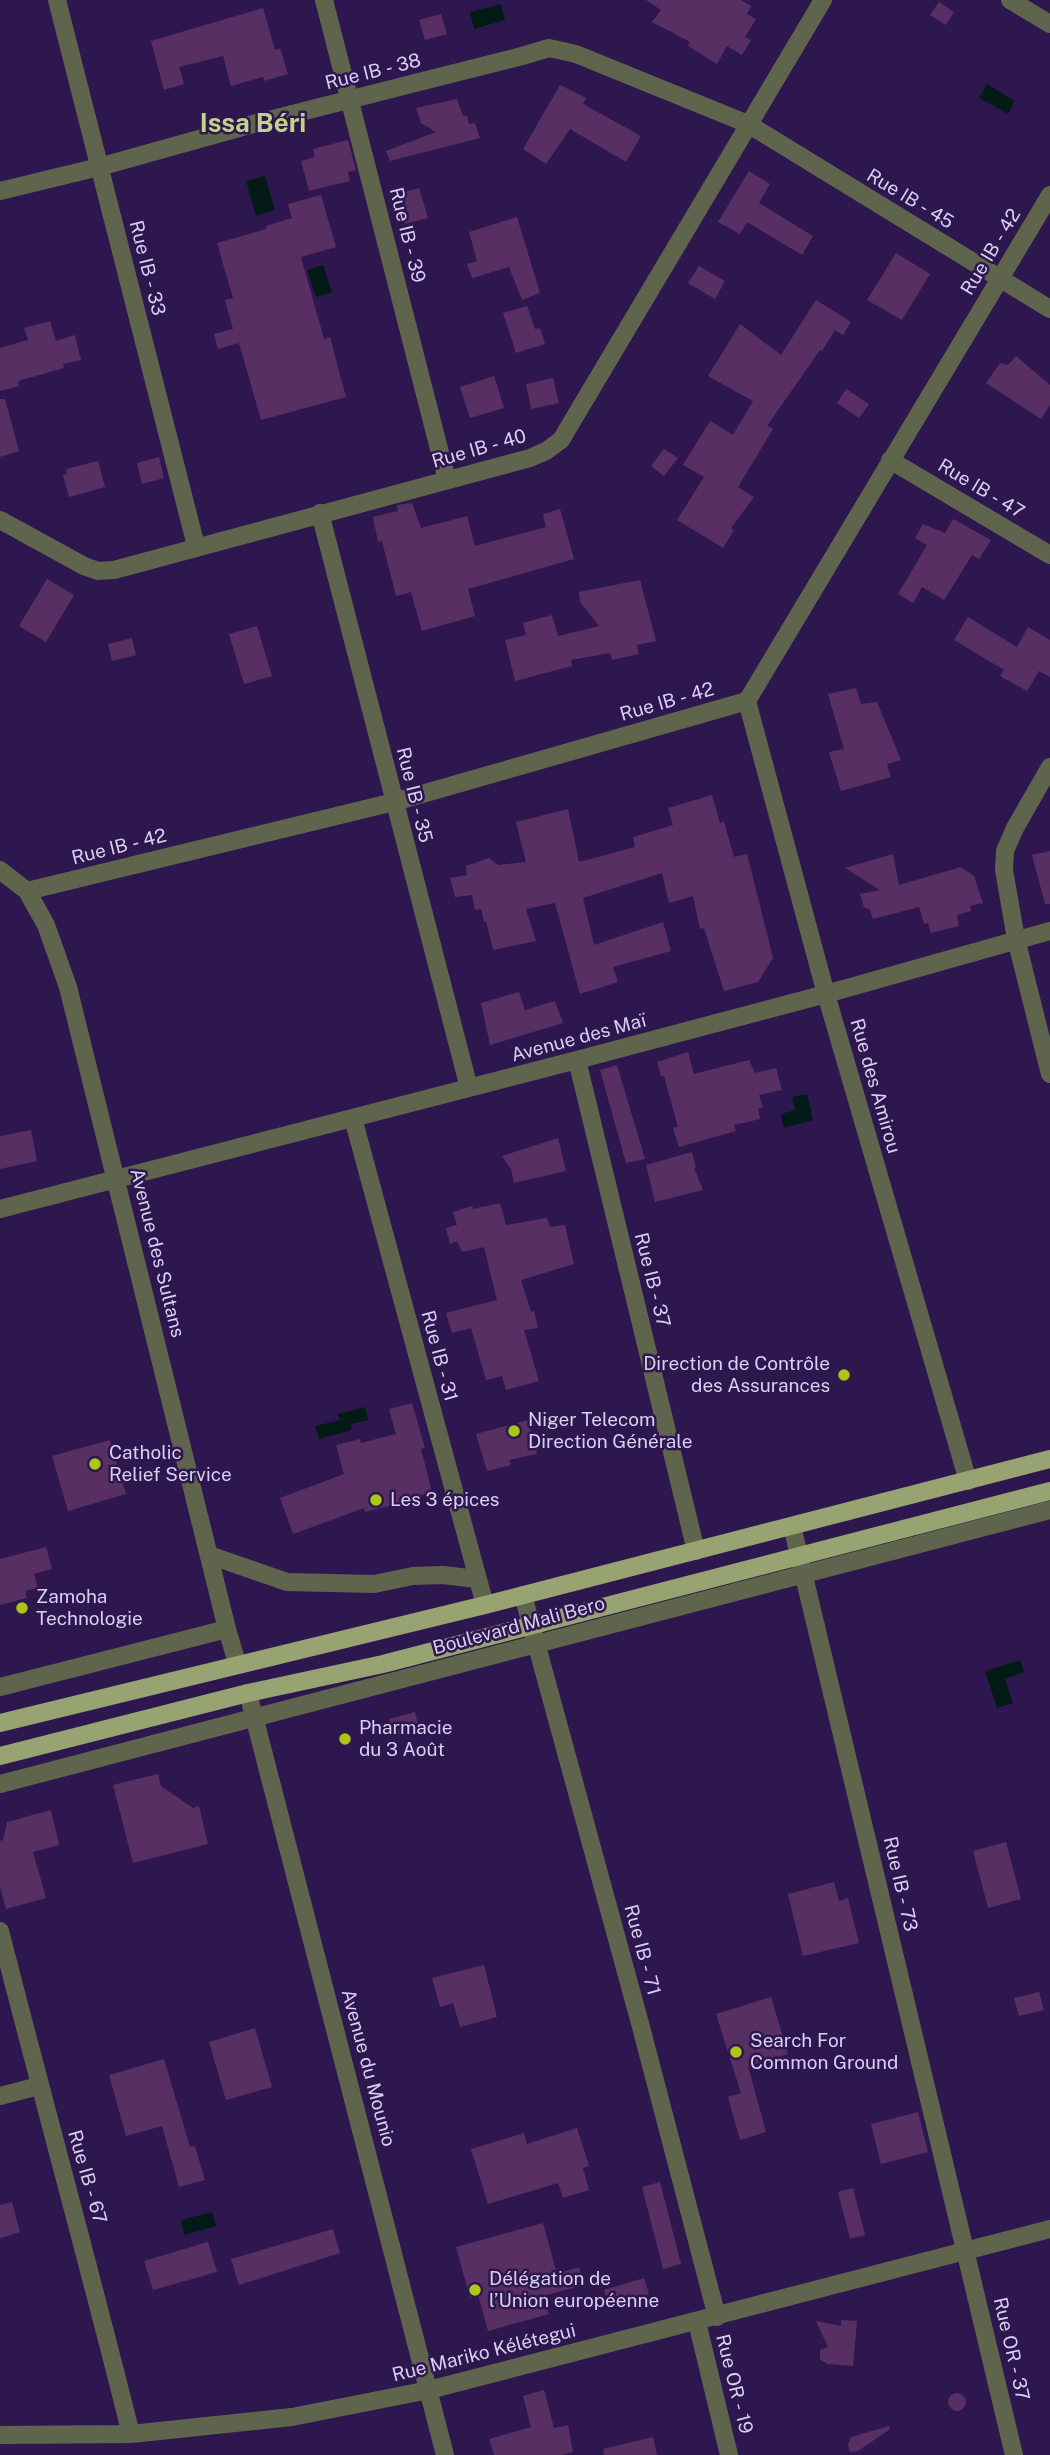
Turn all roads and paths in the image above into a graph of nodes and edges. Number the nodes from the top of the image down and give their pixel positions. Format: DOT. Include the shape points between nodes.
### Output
graph roads {
  1 [pos="57,0"];
  2 [pos="324,0"];
  3 [pos="823,0"];
  4 [pos="1010,0"];
  5 [pos="1050,24"];
  6 [pos="351,99"];
  7 [pos="748,124"];
  8 [pos="99,167"];
  9 [pos="0,191"];
  10 [pos="1050,195"];
  11 [pos="1000,279"];
  12 [pos="1050,309"];
  13 [pos="890,460"];
  14 [pos="447,480"];
  15 [pos="320,513"];
  16 [pos="0,520"];
  17 [pos="196,547"];
  18 [pos="1050,555"];
  19 [pos="747,701"];
  20 [pos="1050,767"];
  21 [pos="394,802"];
  22 [pos="0,870"];
  23 [pos="27,891"];
  24 [pos="1050,931"];
  25 [pos="1016,939"];
  26 [pos="826,994"];
  27 [pos="577,1060"];
  28 [pos="1050,1074"];
  29 [pos="469,1088"];
  30 [pos="353,1118"];
  31 [pos="117,1178"];
  32 [pos="0,1209"];
  33 [pos="1050,1459"];
  34 [pos="968,1481"];
  35 [pos="1050,1491"];
  36 [pos="1050,1510"];
  37 [pos="792,1526"];
  38 [pos="696,1551"];
  39 [pos="209,1555"];
  40 [pos="802,1565"];
  41 [pos="477,1579"];
  42 [pos="523,1595"];
  43 [pos="485,1605"];
  44 [pos="227,1629"];
  45 [pos="534,1634"];
  46 [pos="237,1663"];
  47 [pos="0,1687"];
  48 [pos="248,1693"];
  49 [pos="254,1716"];
  50 [pos="0,1723"];
  51 [pos="0,1756"];
  52 [pos="0,1784"];
  53 [pos="0,1930"];
  54 [pos="39,2085"];
  55 [pos="0,2096"];
  56 [pos="1050,2229"];
  57 [pos="966,2252"];
  58 [pos="717,2317"];
  59 [pos="697,2322"];
  60 [pos="429,2390"];
  61 [pos="131,2434"];
  62 [pos="0,2435"];
  63 [pos="445,2455"];
  64 [pos="729,2455"];
  65 [pos="1014,2455"];
  1 -- 8 [label="street, Rue IB - 33"];
  2 -- 6 [label="street, Rue IB - 39"];
  3 -- 7 [label="street, Rue IB - 40"];
  4 -- 5 [label="street"];
  6 -- 7 [label="street, Rue IB - 38" via="549,48 576,54"];
  6 -- 8 [label="street, Rue IB - 38"];
  6 -- 14 [label="street, Rue IB - 39"];
  7 -- 11 [label="street, Rue IB - 45"];
  7 -- 14 [label="street, Rue IB - 40" via="561,440 530,458"];
  8 -- 9 [label="street, Rue IB - 38"];
  8 -- 17 [label="street, Rue IB - 33"];
  10 -- 11 [label="street, Rue IB - 42"];
  11 -- 12 [label="street, Rue IB - 45"];
  11 -- 13 [label="street, Rue IB - 42"];
  13 -- 18 [label="street, Rue IB - 47"];
  13 -- 19 [label="street, Rue IB - 42"];
  14 -- 15 [label="street, Rue IB - 40"];
  15 -- 17 [label="street, Rue IB - 40"];
  15 -- 21 [label="street, Rue IB - 35"];
  16 -- 17 [label="street, Rue IB - 40" via="98,571"];
  19 -- 21 [label="street, Rue IB - 42"];
  19 -- 26 [label="street, Rue des Amirou"];
  20 -- 25 [label="street" via="1005,851"];
  21 -- 23 [label="street, Rue IB - 42"];
  21 -- 29 [label="street, Rue IB - 35"];
  22 -- 23 [label="street, Avenue des Sultans"];
  23 -- 31 [label="street, Avenue des Sultans" via="46,925 68,987"];
  24 -- 25 [label="street, Avenue des Maï"];
  25 -- 26 [label="street, Avenue des Maï"];
  25 -- 28 [label="street"];
  26 -- 27 [label="street, Avenue des Maï"];
  26 -- 34 [label="street, Rue des Amirou"];
  27 -- 29 [label="street, Avenue des Maï"];
  27 -- 38 [label="street, Rue IB - 37"];
  29 -- 30 [label="street, Avenue des Maï"];
  30 -- 31 [label="street, Avenue des Maï"];
  30 -- 41 [label="street, Rue IB - 31"];
  31 -- 32 [label="street, Avenue des Maï"];
  31 -- 39 [label="street, Avenue des Sultans"];
  33 -- 34 [label="main road, Boulevard Mali Bero"];
  34 -- 37 [label="main road, Boulevard Mali Bero"];
  35 -- 40 [label="main road, Boulevard Mali Bero"];
  36 -- 40 [label="street, Boulevard Mali Bero"];
  37 -- 38 [label="main road, Boulevard Mali Bero"];
  37 -- 40 [label="street, Rue IB - 73"];
  38 -- 42 [label="main road, Boulevard Mali Bero"];
  39 -- 41 [label="street" via="287,1582 374,1584 443,1575"];
  39 -- 44 [label="street, Avenue des Sultans"];
  40 -- 45 [label="main road, Boulevard Mali Bero"];
  40 -- 57 [label="street, Rue IB - 73"];
  41 -- 43 [label="street, Rue IB - 31"];
  42 -- 43 [label="main road, Boulevard Mali Bero"];
  42 -- 45 [label="street, Rue IB - 71"];
  43 -- 46 [label="main road, Boulevard Mali Bero"];
  44 -- 46 [label="street, Avenue des Sultans"];
  44 -- 47 [label="street"];
  45 -- 48 [label="main road, Boulevard Mali Bero"];
  45 -- 49 [label="street, Boulevard Mali Bero"];
  45 -- 58 [label="street, Rue IB - 71"];
  46 -- 50 [label="main road, Boulevard Mali Bero"];
  48 -- 49 [label="street, Avenue du Mounio"];
  48 -- 51 [label="main road, Boulevard Mali Bero"];
  49 -- 52 [label="street, Boulevard Mali Bero"];
  49 -- 60 [label="street, Avenue du Mounio"];
  53 -- 54 [label="street, Rue IB - 67"];
  54 -- 55 [label="street"];
  54 -- 61 [label="street, Rue IB - 67"];
  56 -- 57 [label="street, Rue Mariko Kélétegui"];
  57 -- 58 [label="street, Rue Mariko Kélétegui"];
  57 -- 65 [label="street, Rue OR - 37"];
  58 -- 59 [label="street, Rue Mariko Kélétegui"];
  59 -- 60 [label="street, Rue Mariko Kélétegui"];
  59 -- 64 [label="street, Rue OR - 19"];
  60 -- 61 [label="street, Rue Mariko Kélétegui" via="292,2417"];
  60 -- 63 [label="street, Avenue du Mounio"];
  61 -- 62 [label="street, Rue Mariko Kélétegui"];
}
